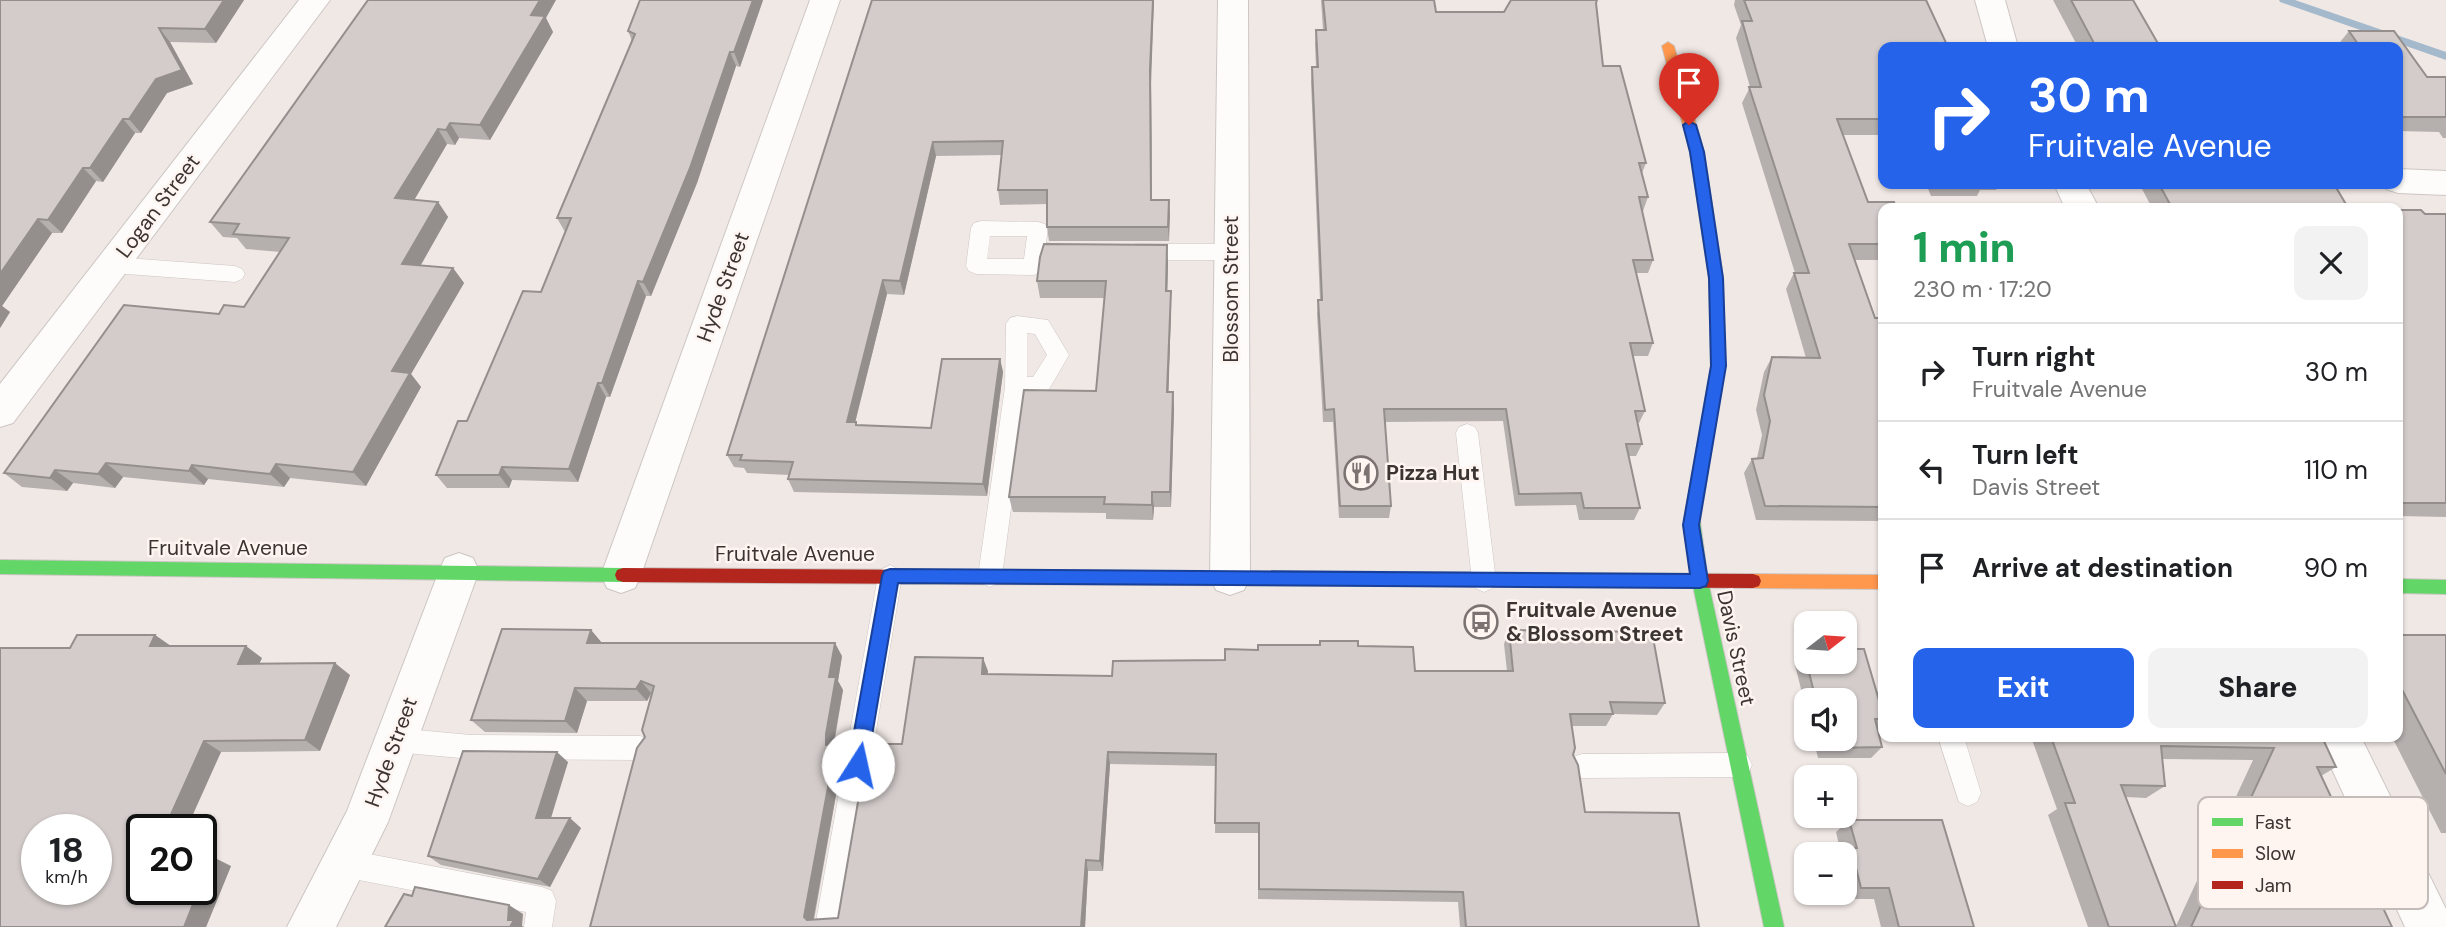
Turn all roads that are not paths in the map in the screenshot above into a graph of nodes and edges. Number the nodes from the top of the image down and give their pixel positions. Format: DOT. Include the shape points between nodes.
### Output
graph roads {
  1 [pos="315,0"];
  2 [pos="825,0"];
  3 [pos="1233,0"];
  4 [pos="1990,0"];
  5 [pos="2002,42"];
  6 [pos="1668,46"];
  7 [pos="2403,181"];
  8 [pos="2446,183"];
  9 [pos="1035,251"];
  10 [pos="1087,251"];
  11 [pos="1114,251"];
  12 [pos="1231,252"];
  13 [pos="113,265"];
  14 [pos="235,274"];
  15 [pos="1016,387"];
  16 [pos="0,412"];
  17 [pos="1467,433"];
  18 [pos="0,567"];
  19 [pos="459,571"];
  20 [pos="621,575"];
  21 [pos="890,576"];
  22 [pos="990,576"];
  23 [pos="1230,578"];
  24 [pos="1485,581"];
  25 [pos="1700,581"];
  26 [pos="1878,582"];
  27 [pos="2403,586"];
  28 [pos="2446,587"];
  29 [pos="395,740"];
  30 [pos="1953,742"];
  31 [pos="2341,742"];
  32 [pos="639,748"];
  33 [pos="1739,765"];
  34 [pos="1582,766"];
  35 [pos="1968,793"];
  36 [pos="2368,797"];
  37 [pos="344,863"];
  38 [pos="2421,909"];
  39 [pos="311,927"];
  40 [pos="538,927"];
  41 [pos="830,927"];
  42 [pos="1774,927"];
  43 [pos="2430,927"];
  1 -- 13 [label="street, Logan Street"];
  2 -- 20 [label="street, Hyde Street"];
  3 -- 12 [label="street, Blossom Street"];
  4 -- 5 [label="street"];
  6 -- 25 [label="main road, Davis Street" via="1697,152 1716,278 1718,366 1691,525"];
  7 -- 8 [label="street"];
  9 -- 10 [label="lane"];
  11 -- 12 [label="lane"];
  12 -- 23 [label="street, Blossom Street"];
  13 -- 14 [label="lane"];
  13 -- 16 [label="street, Logan Street"];
  15 -- 22 [label="lane"];
  17 -- 24 [label="lane"];
  18 -- 19 [label="main road, Fruitvale Avenue"];
  19 -- 20 [label="main road, Fruitvale Avenue"];
  19 -- 29 [label="street, Hyde Street"];
  20 -- 21 [label="main road, Fruitvale Avenue"];
  21 -- 22 [label="main road, Fruitvale Avenue"];
  21 -- 41 [label="lane"];
  22 -- 23 [label="main road, Fruitvale Avenue"];
  23 -- 24 [label="main road, Fruitvale Avenue"];
  24 -- 25 [label="main road, Fruitvale Avenue"];
  25 -- 26 [label="main road, Fruitvale Avenue"];
  25 -- 33 [label="main road, Davis Street"];
  27 -- 28 [label="main road"];
  29 -- 32 [label="lane" via="471,747"];
  29 -- 37 [label="street, Hyde Street" via="365,822"];
  30 -- 35 [label="lane"];
  31 -- 36 [label="street"];
  33 -- 34 [label="lane"];
  33 -- 42 [label="main road, Davis Street"];
  37 -- 39 [label="street, Hyde Street"];
  37 -- 40 [label="lane" via="542,901"];
  38 -- 43 [label="street"];
}
